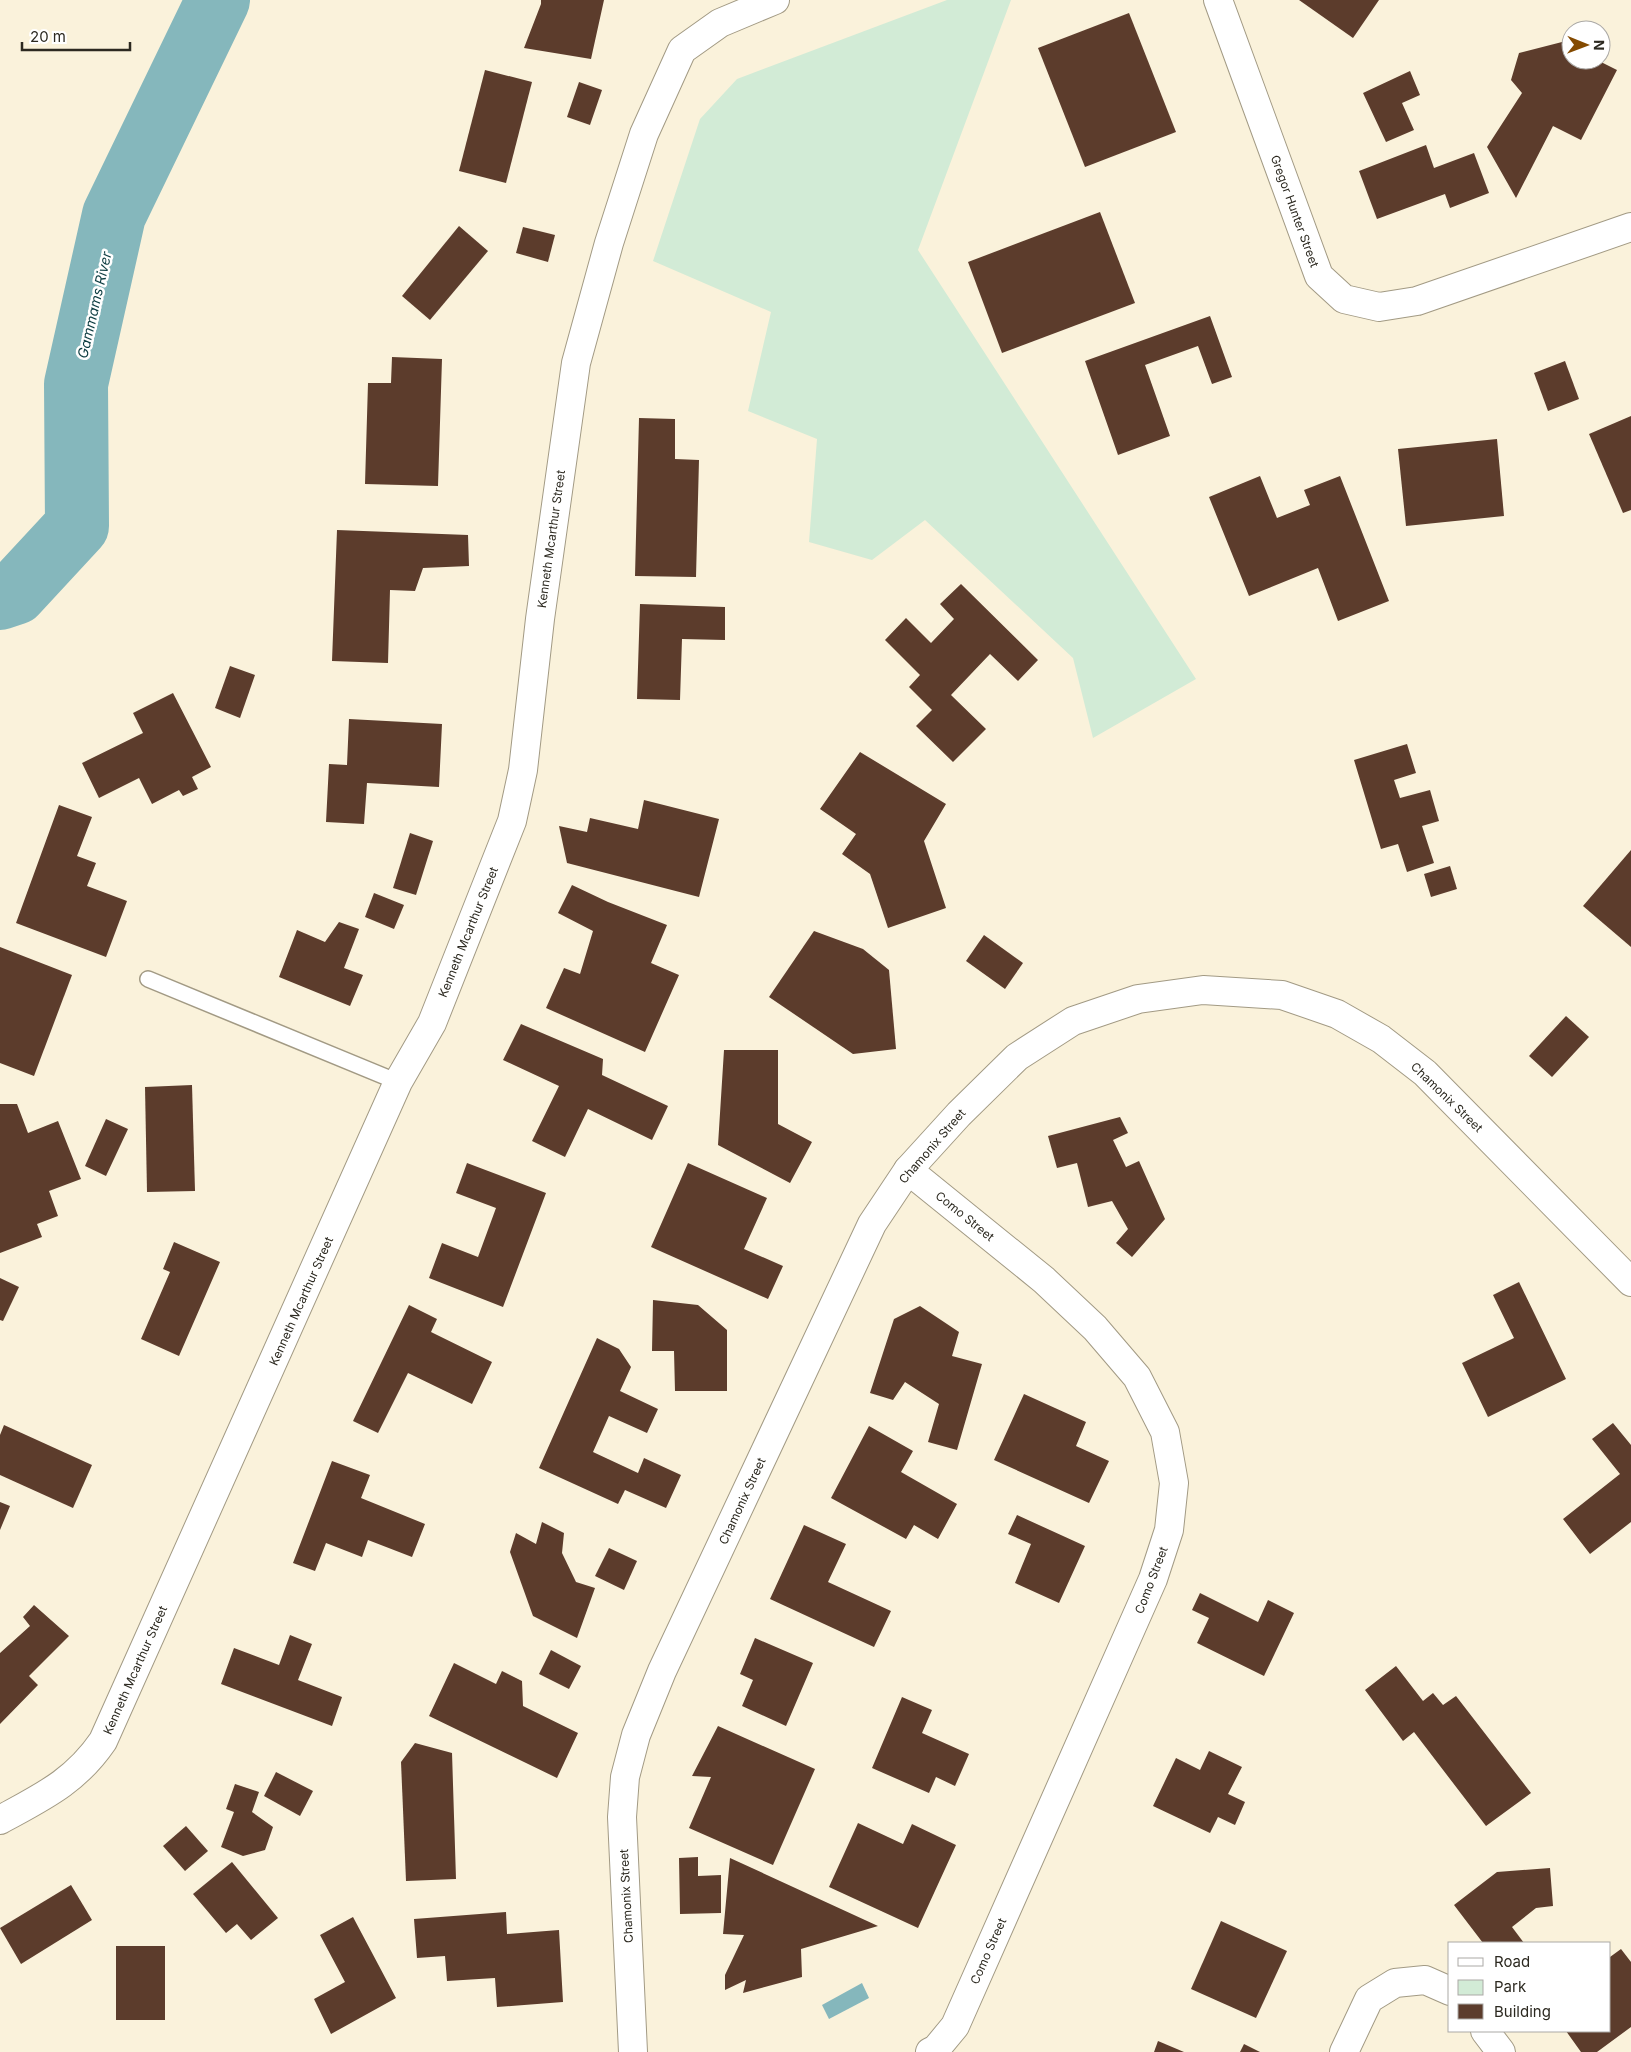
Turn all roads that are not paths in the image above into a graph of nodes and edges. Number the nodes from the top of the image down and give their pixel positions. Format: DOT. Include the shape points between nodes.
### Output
graph roads {
  1 [pos="775,0"];
  2 [pos="1218,0"];
  3 [pos="1631,227"];
  4 [pos="148,979"];
  5 [pos="398,1082"];
  6 [pos="908,1170"];
  7 [pos="1631,1282"];
  8 [pos="0,1820"];
  9 [pos="1448,1990"];
  10 [pos="1486,2032"];
  11 [pos="633,2052"];
  12 [pos="930,2052"];
  13 [pos="1344,2052"];
  14 [pos="1501,2052"];
  1 -- 5 [label="street, Kenneth Mcarthur Street" via="720,23 682,50 644,134 609,243 576,363 540,620 523,770 512,821 432,1023"];
  2 -- 3 [label="street, Gregor Hunter Street" via="1319,276 1344,299 1379,307 1417,301"];
  4 -- 5 [label="lane"];
  5 -- 8 [label="street, Kenneth Mcarthur Street" via="103,1741 72,1777"];
  6 -- 7 [label="street, Chamonix Street" via="959,1114 1017,1058 1073,1021 1138,999 1203,990 1282,995 1344,1018 1381,1038 1425,1073"];
  6 -- 11 [label="street, Chamonix Street" via="872,1224 662,1671 636,1735 625,1777 622,1818"];
  6 -- 12 [label="street, Como Street" via="1044,1280 1096,1328 1137,1377 1165,1432 1174,1483 1169,1530 1153,1579 955,2026"];
  9 -- 13 [label="street" via="1425,1980 1395,1983 1369,1999"];
  10 -- 14 [label="street"];
}
